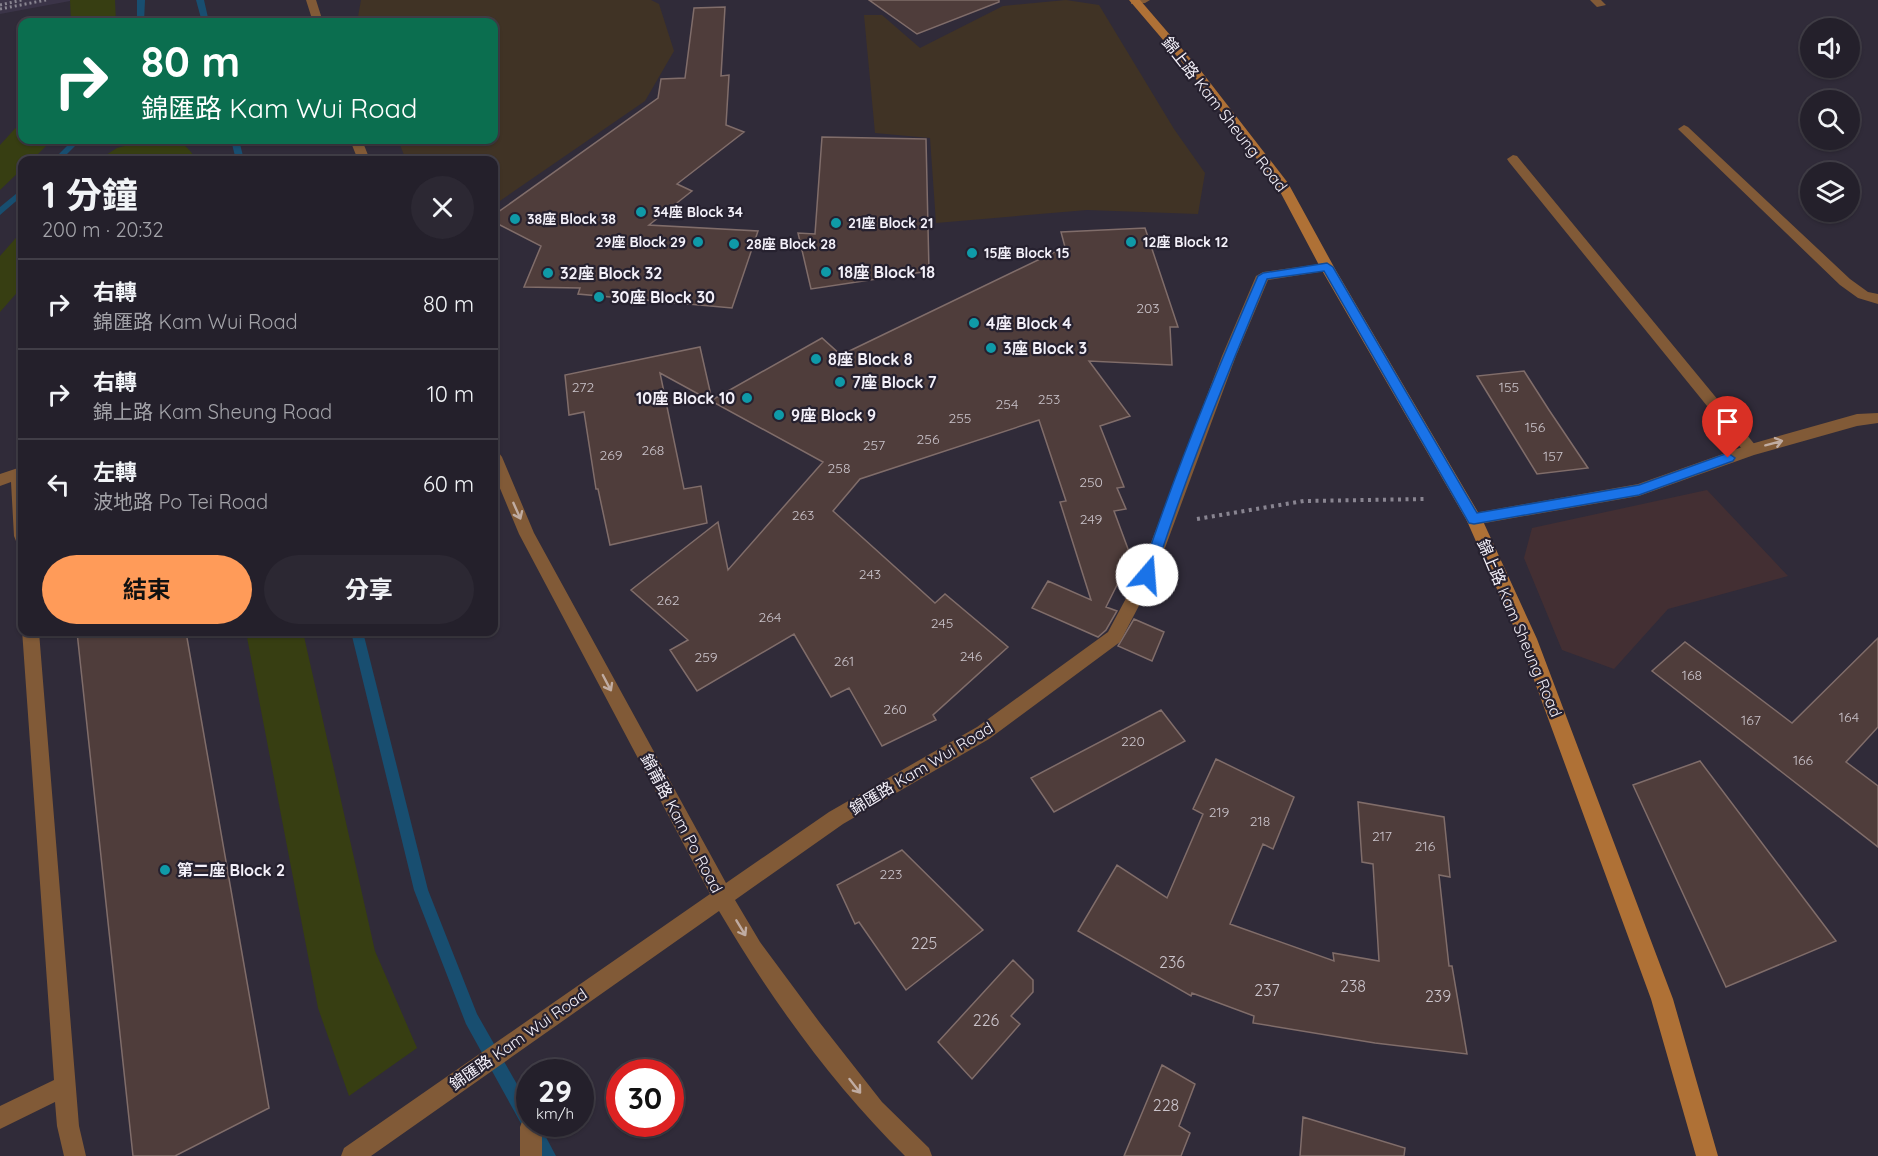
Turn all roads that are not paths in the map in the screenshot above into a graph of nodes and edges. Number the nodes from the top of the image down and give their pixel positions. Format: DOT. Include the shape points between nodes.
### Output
graph roads {
  1 [pos="311,0"];
  2 [pos="1138,1"];
  3 [pos="317,18"];
  4 [pos="1684,129"];
  5 [pos="1513,159"];
  6 [pos="1327,267"];
  7 [pos="1878,299"];
  8 [pos="1878,418"];
  9 [pos="1750,450"];
  10 [pos="498,466"];
  11 [pos="18,474"];
  12 [pos="0,480"];
  13 [pos="1474,519"];
  14 [pos="30,636"];
  15 [pos="722,897"];
  16 [pos="65,1086"];
  17 [pos="0,1118"];
  18 [pos="531,1137"];
  19 [pos="75,1156"];
  20 [pos="353,1156"];
  21 [pos="531,1156"];
  22 [pos="921,1156"];
  23 [pos="1707,1156"];
  1 -- 3 [label="street"];
  2 -- 6 [label="main road, 錦上路 Kam Sheung Road" via="1282,183"];
  4 -- 7 [label="street" via="1845,282 1863,295"];
  5 -- 9 [label="street"];
  6 -- 13 [label="main road, 錦上路 Kam Sheung Road"];
  6 -- 15 [label="street, 錦匯路 Kam Wui Road" via="1263,276 1147,575 1114,637 983,733 836,818"];
  9 -- 8 [label="street, one-way" via="1857,420"];
  9 -- 13 [label="street" via="1639,490"];
  10 -- 15 [label="street, 錦莆路 Kam Po Road, one-way" via="527,534"];
  11 -- 12 [label="street"];
  13 -- 23 [label="main road, 錦上路 Kam Sheung Road" via="1528,639 1662,999"];
  14 -- 16 [label="street"];
  15 -- 20 [label="street, 錦匯路 Kam Wui Road"];
  15 -- 22 [label="street, 錦莆路 Kam Po Road, one-way" via="753,949 812,1031 874,1110"];
  16 -- 17 [label="street"];
  16 -- 19 [label="street"];
  18 -- 21 [label="street"];
}
